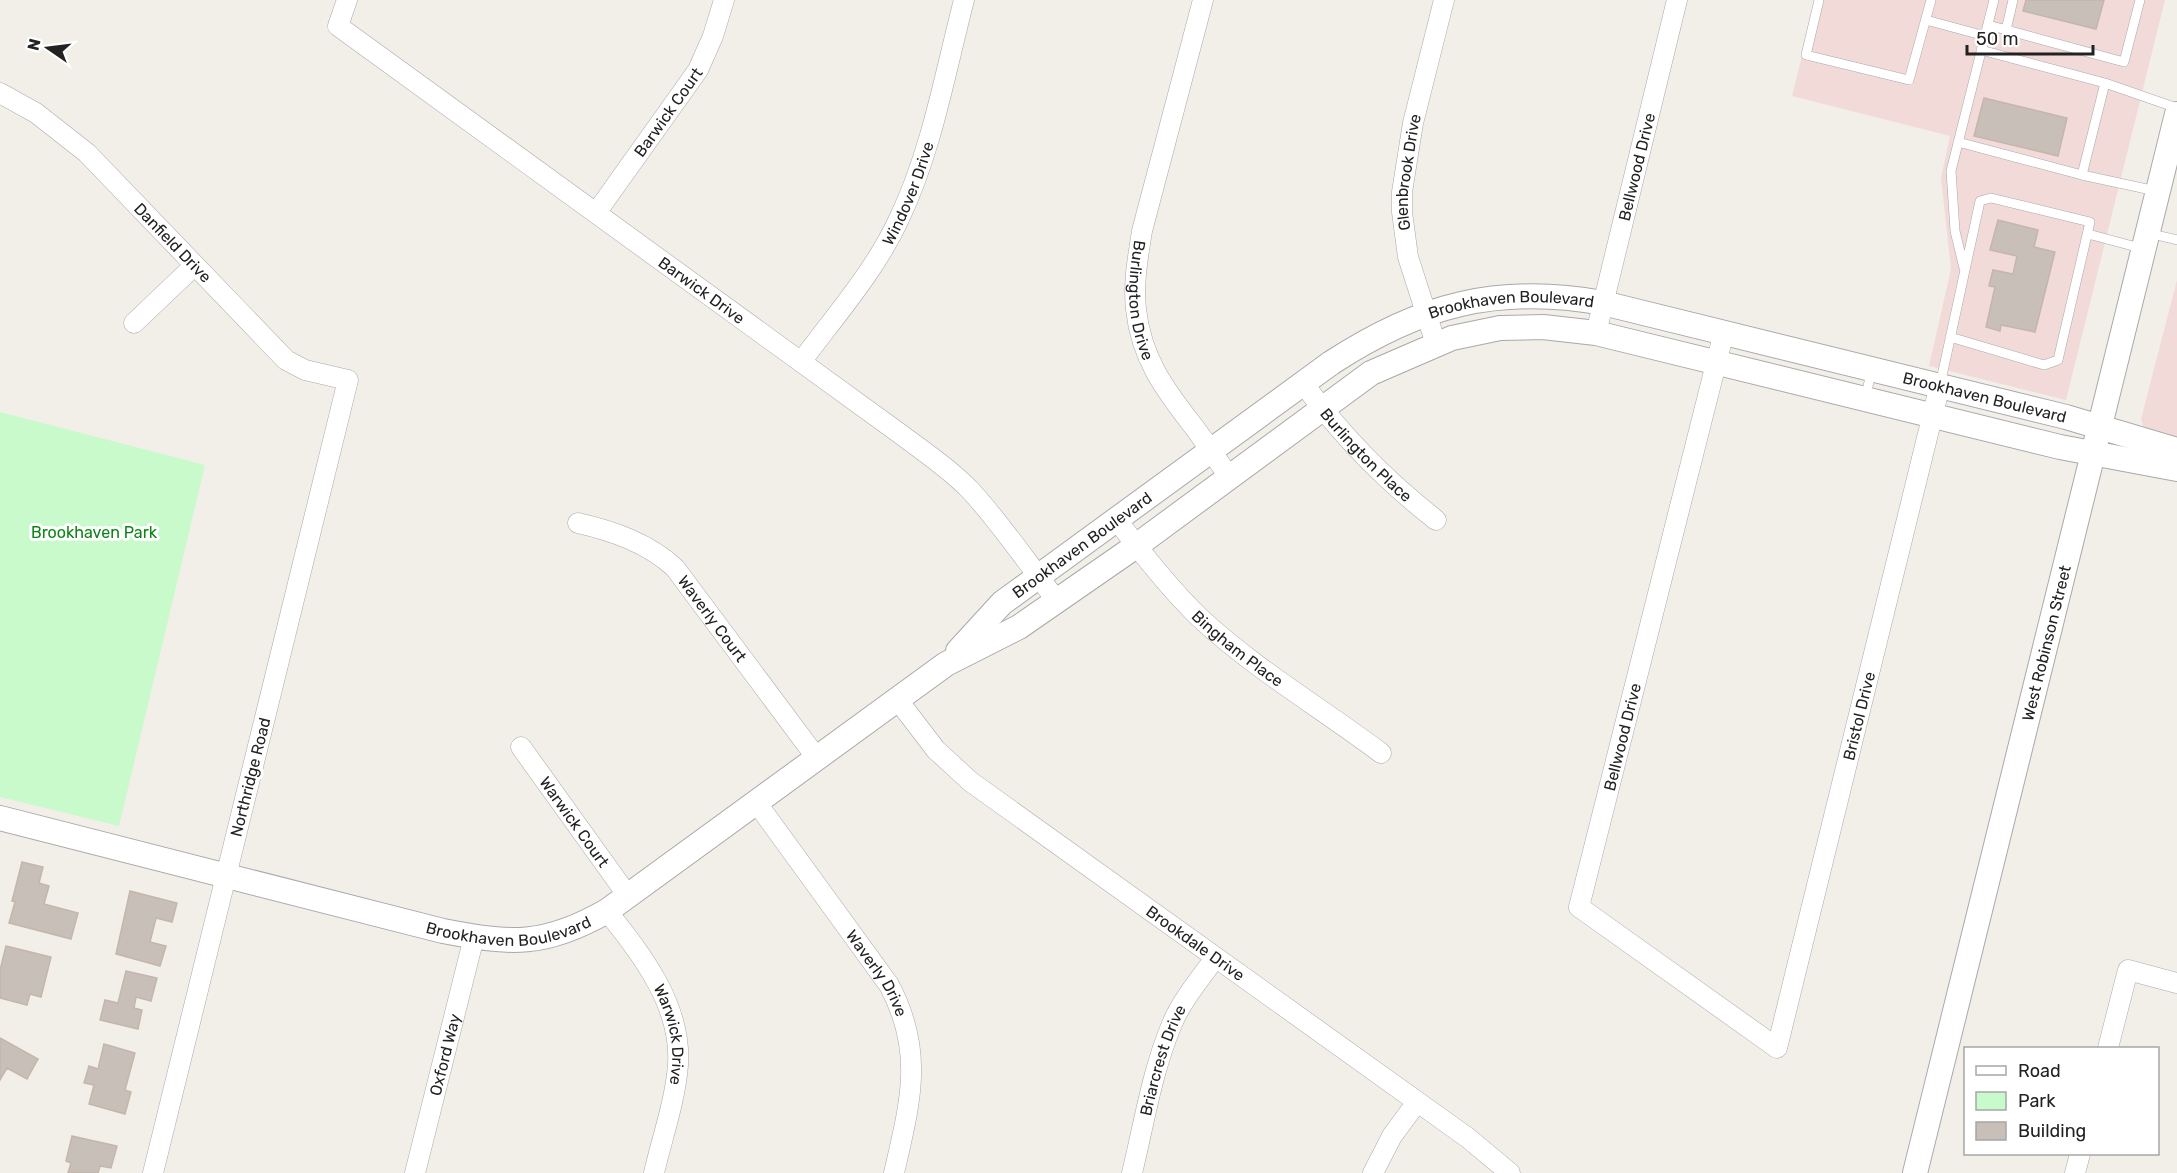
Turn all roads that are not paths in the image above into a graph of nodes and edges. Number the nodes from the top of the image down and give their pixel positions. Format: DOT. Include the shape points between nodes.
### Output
graph roads {
  1 [pos="347,0"];
  2 [pos="724,0"];
  3 [pos="964,0"];
  4 [pos="1203,0"];
  5 [pos="1444,0"];
  6 [pos="1677,0"];
  7 [pos="1819,0"];
  8 [pos="1931,0"];
  9 [pos="1994,0"];
  10 [pos="2013,0"];
  11 [pos="2140,0"];
  12 [pos="1926,20"];
  13 [pos="1988,25"];
  14 [pos="2006,30"];
  15 [pos="1985,36"];
  16 [pos="1981,50"];
  17 [pos="2105,83"];
  18 [pos="0,93"];
  19 [pos="2177,108"];
  20 [pos="2177,114"];
  21 [pos="1958,141"];
  22 [pos="2082,175"];
  23 [pos="2158,191"];
  24 [pos="596,213"];
  25 [pos="2088,234"];
  26 [pos="2177,240"];
  27 [pos="2146,241"];
  28 [pos="194,266"];
  29 [pos="1965,270"];
  30 [pos="1603,303"];
  31 [pos="1425,314"];
  32 [pos="134,323"];
  33 [pos="1724,332"];
  34 [pos="1596,333"];
  35 [pos="1950,337"];
  36 [pos="1436,344"];
  37 [pos="801,362"];
  38 [pos="1717,362"];
  39 [pos="1872,369"];
  40 [pos="348,380"];
  41 [pos="1303,383"];
  42 [pos="1940,385"];
  43 [pos="1865,399"];
  44 [pos="1322,409"];
  45 [pos="1932,416"];
  46 [pos="2100,427"];
  47 [pos="1210,450"];
  48 [pos="2177,450"];
  49 [pos="2093,454"];
  50 [pos="2177,469"];
  51 [pos="1229,476"];
  52 [pos="1117,520"];
  53 [pos="1436,520"];
  54 [pos="578,523"];
  55 [pos="1136,546"];
  56 [pos="1038,577"];
  57 [pos="1057,601"];
  58 [pos="946,664"];
  59 [pos="897,699"];
  60 [pos="520,747"];
  61 [pos="1381,753"];
  62 [pos="816,757"];
  63 [pos="756,802"];
  64 [pos="0,818"];
  65 [pos="226,874"];
  66 [pos="628,896"];
  67 [pos="607,911"];
  68 [pos="474,937"];
  69 [pos="1215,958"];
  70 [pos="2177,983"];
  71 [pos="2108,1047"];
  72 [pos="1777,1048"];
  73 [pos="1417,1102"];
  74 [pos="2080,1155"];
  75 [pos="153,1173"];
  76 [pos="415,1173"];
  77 [pos="654,1173"];
  78 [pos="894,1173"];
  79 [pos="1132,1173"];
  80 [pos="1373,1173"];
  81 [pos="1509,1173"];
  82 [pos="1915,1173"];
  83 [pos="2075,1173"];
  1 -- 24 [label="street, Barwick Drive" via="338,26"];
  2 -- 24 [label="street, Barwick Court" via="698,70"];
  3 -- 37 [label="street, Windover Drive" via="918,174 898,220 877,258"];
  4 -- 47 [label="street, Burlington Drive" via="1142,231 1136,297 1140,331 1153,369"];
  5 -- 31 [label="street, Glenbrook Drive" via="1413,123 1402,192 1408,257"];
  6 -- 30 [label="street, Bellwood Drive"];
  7 -- 12 [label="lane" via="1806,55 1909,80"];
  8 -- 12 [label="lane"];
  9 -- 13 [label="lane"];
  10 -- 14 [label="lane"];
  11 -- 14 [label="lane" via="2124,62"];
  12 -- 15 [label="lane"];
  13 -- 14 [label="lane"];
  13 -- 15 [label="lane"];
  15 -- 16 [label="lane"];
  16 -- 17 [label="lane"];
  16 -- 21 [label="lane"];
  17 -- 19 [label="lane"];
  17 -- 22 [label="lane"];
  18 -- 28 [label="street, Danfield Drive" via="36,113 80,147"];
  20 -- 23 [label="street, West Robinson Street"];
  21 -- 22 [label="lane"];
  21 -- 29 [label="lane" via="1951,171 1955,231"];
  22 -- 23 [label="lane"];
  23 -- 27 [label="street, West Robinson Street"];
  24 -- 37 [label="street, Barwick Drive"];
  25 -- 27 [label="lane"];
  25 -- 29 [label="lane" via="2090,222 1991,198 1980,201"];
  25 -- 35 [label="lane" via="2058,360 2044,365"];
  26 -- 27 [label="lane"];
  27 -- 46 [label="street, West Robinson Street"];
  28 -- 32 [label="street"];
  28 -- 40 [label="street, Danfield Drive" via="286,360 305,370"];
  29 -- 35 [label="lane"];
  30 -- 31 [label="street, Brookhaven Boulevard" via="1557,296 1508,296 1484,298"];
  30 -- 33 [label="street, Brookhaven Boulevard"];
  30 -- 34 [label="street, Bellwood Drive"];
  31 -- 36 [label="street, Glenbrook Drive"];
  31 -- 41 [label="street, Brookhaven Boulevard" via="1358,345"];
  33 -- 38 [label="street, Bellwood Drive"];
  33 -- 39 [label="street, Brookhaven Boulevard"];
  34 -- 36 [label="street, Brookhaven Boulevard" via="1543,327 1500,328"];
  34 -- 38 [label="street, Brookhaven Boulevard"];
  35 -- 42 [label="lane"];
  36 -- 44 [label="street, Brookhaven Boulevard" via="1371,372"];
  37 -- 56 [label="street, Barwick Drive" via="954,475 981,503"];
  38 -- 43 [label="street, Brookhaven Boulevard"];
  38 -- 72 [label="street, Bellwood Drive" via="1579,907"];
  39 -- 42 [label="street, Brookhaven Boulevard"];
  39 -- 43 [label="lane"];
  40 -- 65 [label="street, Northridge Road"];
  41 -- 44 [label="street, Burlington Place"];
  41 -- 47 [label="street, Brookhaven Boulevard"];
  42 -- 45 [label="street, Bristol Drive"];
  42 -- 46 [label="street, Brookhaven Boulevard"];
  43 -- 45 [label="street, Brookhaven Boulevard"];
  44 -- 51 [label="street, Brookhaven Boulevard"];
  44 -- 53 [label="street, Burlington Place" via="1364,458"];
  45 -- 49 [label="street, Brookhaven Boulevard"];
  45 -- 72 [label="street, Bristol Drive"];
  46 -- 48 [label="street, Brookhaven Boulevard"];
  46 -- 49 [label="street, West Robinson Street"];
  47 -- 51 [label="street, Burlington Drive"];
  47 -- 52 [label="street, Brookhaven Boulevard"];
  49 -- 50 [label="street, Brookhaven Boulevard"];
  49 -- 82 [label="street, West Robinson Street"];
  51 -- 55 [label="street, Brookhaven Boulevard"];
  52 -- 55 [label="street, Bingham Place"];
  52 -- 56 [label="street, Brookhaven Boulevard"];
  54 -- 62 [label="street, Waverly Court" via="611,531 642,545 675,568"];
  55 -- 57 [label="street, Brookhaven Boulevard"];
  55 -- 61 [label="street, Bingham Place" via="1176,593 1223,638"];
  56 -- 57 [label="street, Barwick Drive"];
  56 -- 58 [label="street, Brookhaven Boulevard" via="1002,603"];
  57 -- 58 [label="street, Brookhaven Boulevard" via="1019,627"];
  58 -- 59 [label="street, Brookhaven Boulevard"];
  59 -- 62 [label="street, Brookhaven Boulevard"];
  59 -- 69 [label="street, Brookdale Drive" via="936,750 962,775"];
  60 -- 66 [label="street, Warwick Court"];
  62 -- 63 [label="street, Brookhaven Boulevard"];
  63 -- 66 [label="street, Brookhaven Boulevard"];
  63 -- 78 [label="street, Waverly Drive" via="900,1006 912,1048 912,1069 907,1118"];
  64 -- 65 [label="street, Brookhaven Boulevard"];
  65 -- 68 [label="street, Brookhaven Boulevard"];
  65 -- 75 [label="street, Northridge Road"];
  66 -- 67 [label="street, Brookhaven Boulevard"];
  67 -- 68 [label="street, Brookhaven Boulevard" via="559,934 506,941"];
  67 -- 77 [label="street, Warwick Drive" via="657,982 668,1005 678,1046 673,1095"];
  68 -- 76 [label="street, Oxford Way"];
  69 -- 73 [label="street, Brookdale Drive"];
  69 -- 79 [label="street, Briarcrest Drive" via="1172,1023"];
  70 -- 71 [label="street" via="2128,970"];
  73 -- 80 [label="street" via="1392,1136"];
  73 -- 81 [label="street, Brookdale Drive"];
  74 -- 83 [label="street"];
}
